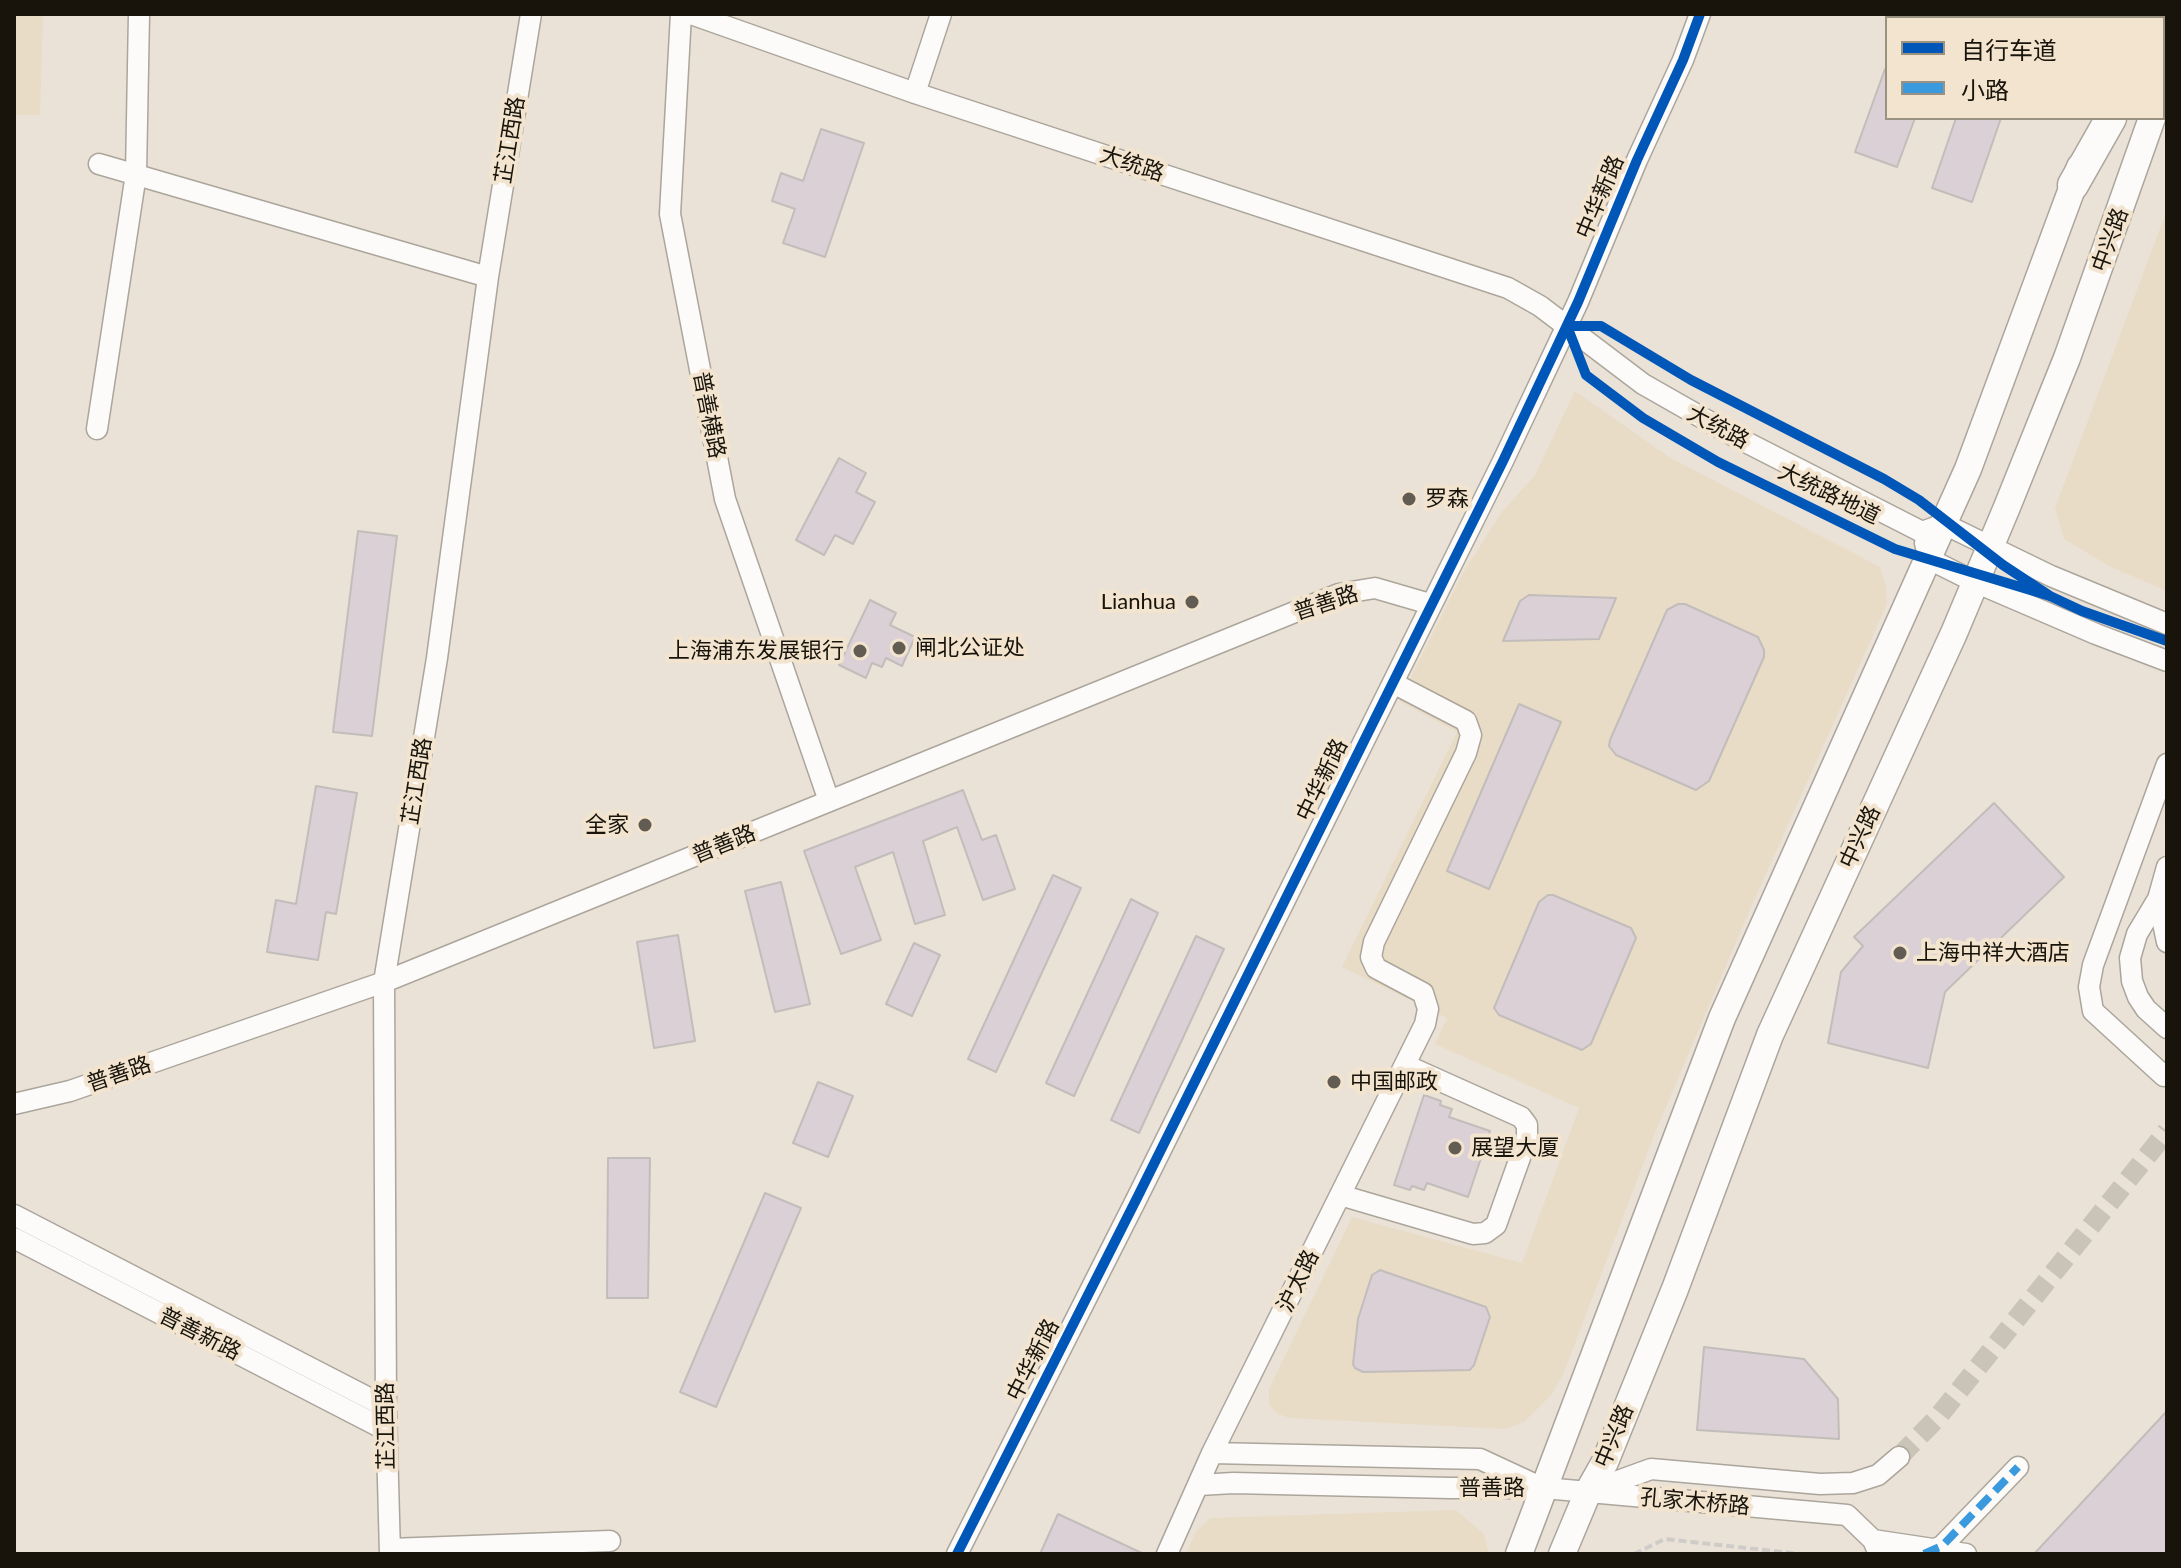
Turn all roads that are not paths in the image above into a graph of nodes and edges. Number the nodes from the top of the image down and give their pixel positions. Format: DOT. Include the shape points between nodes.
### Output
graph roads {
  1 [pos="139,14"];
  2 [pos="531,14"];
  3 [pos="681,14"];
  4 [pos="691,14"];
  5 [pos="941,14"];
  6 [pos="1700,14"];
  7 [pos="915,93"];
  8 [pos="2096,120"];
  9 [pos="2110,120"];
  10 [pos="2151,120"];
  11 [pos="99,164"];
  12 [pos="136,174"];
  13 [pos="2073,185"];
  14 [pos="488,277"];
  15 [pos="1567,326"];
  16 [pos="97,429"];
  17 [pos="1933,528"];
  18 [pos="1990,547"];
  19 [pos="1929,559"];
  20 [pos="1975,582"];
  21 [pos="1430,604"];
  22 [pos="2167,624"];
  23 [pos="2167,661"];
  24 [pos="1393,683"];
  25 [pos="2167,764"];
  26 [pos="829,801"];
  27 [pos="2167,867"];
  28 [pos="2163,905"];
  29 [pos="2167,942"];
  30 [pos="384,982"];
  31 [pos="2167,1028"];
  32 [pos="1405,1065"];
  33 [pos="2164,1076"];
  34 [pos="14,1104"];
  35 [pos="1340,1195"];
  36 [pos="14,1215"];
  37 [pos="14,1238"];
  38 [pos="386,1407"];
  39 [pos="386,1430"];
  40 [pos="1212,1453"];
  41 [pos="1899,1457"];
  42 [pos="2018,1467"];
  43 [pos="1199,1485"];
  44 [pos="1544,1488"];
  45 [pos="1588,1492"];
  46 [pos="610,1541"];
  47 [pos="1876,1547"];
  48 [pos="1925,1550"];
  49 [pos="390,1552"];
  50 [pos="957,1554"];
  51 [pos="1167,1554"];
  52 [pos="1519,1554"];
  53 [pos="1562,1554"];
  54 [pos="1966,1554"];
  1 -- 12 [label="street"];
  2 -- 14 [label="street, 芷江西路"];
  3 -- 26 [label="street, 普善横路" via="672,229 725,499"];
  4 -- 7 [label="street, 大统路"];
  5 -- 7 [label="street"];
  6 -- 15 [label="street, 中华新路"];
  7 -- 15 [label="street, 大统路" via="1508,288"];
  8 -- 13 [label="main road, 中兴路"];
  9 -- 13 [label="highway"];
  10 -- 18 [label="main road, 中兴路" via="2067,358"];
  11 -- 12 [label="street"];
  12 -- 14 [label="street"];
  12 -- 16 [label="street"];
  13 -- 17 [label="main road, 中兴路" via="1968,469"];
  14 -- 30 [label="street, 芷江西路" via="437,658"];
  15 -- 17 [label="street, 大统路" via="1677,406"];
  15 -- 21 [label="street, 中华新路"];
  17 -- 18 [label="street, 大统路"];
  17 -- 19 [label="main road, 中兴路"];
  18 -- 20 [label="main road, 中兴路"];
  18 -- 22 [label="street, 大统路"];
  19 -- 20 [label="street"];
  19 -- 44 [label="main road, 中兴路" via="1722,1018"];
  20 -- 23 [label="street"];
  20 -- 45 [label="main road, 中兴路" via="1770,1035 1675,1289"];
  21 -- 24 [label="street, 中华新路"];
  21 -- 26 [label="street, 普善路" via="1375,588 1339,594"];
  24 -- 32 [label="street, 沪太路" via="1466,721 1471,735 1374,942 1371,957 1376,968 1423,993 1428,1009"];
  24 -- 50 [label="street, 中华新路"];
  25 -- 33 [label="street" via="2089,987 2093,1011"];
  26 -- 30 [label="street, 普善路"];
  27 -- 28 [label="street"];
  28 -- 29 [label="street"];
  28 -- 31 [label="street" via="2137,934 2130,958 2138,997"];
  30 -- 34 [label="street, 普善路" via="70,1091"];
  30 -- 38 [label="street, 芷江西路"];
  32 -- 35 [label="street, 沪太路"];
  32 -- 35 [label="street" via="1521,1117 1527,1125 1496,1225 1473,1234"];
  35 -- 40 [label="street, 沪太路"];
  36 -- 38 [label="street, 普善新路"];
  37 -- 39 [label="street, 普善新路"];
  38 -- 39 [label="street, 芷江西路"];
  39 -- 49 [label="street, 芷江西路"];
  40 -- 43 [label="street, 沪太路"];
  40 -- 44 [label="street, 普善路" via="1480,1459"];
  41 -- 45 [label="street" via="1878,1475 1853,1483 1651,1469"];
  42 -- 48 [label="street"];
  43 -- 44 [label="street, 普善路"];
  43 -- 51 [label="street, 沪太路"];
  44 -- 45 [label="street, 孔家木桥路"];
  44 -- 52 [label="main road, 中兴路"];
  45 -- 47 [label="street, 孔家木桥路" via="1847,1515"];
  45 -- 53 [label="main road, 中兴路"];
  46 -- 49 [label="street"];
  47 -- 48 [label="street"];
  48 -- 54 [label="street"];
}
